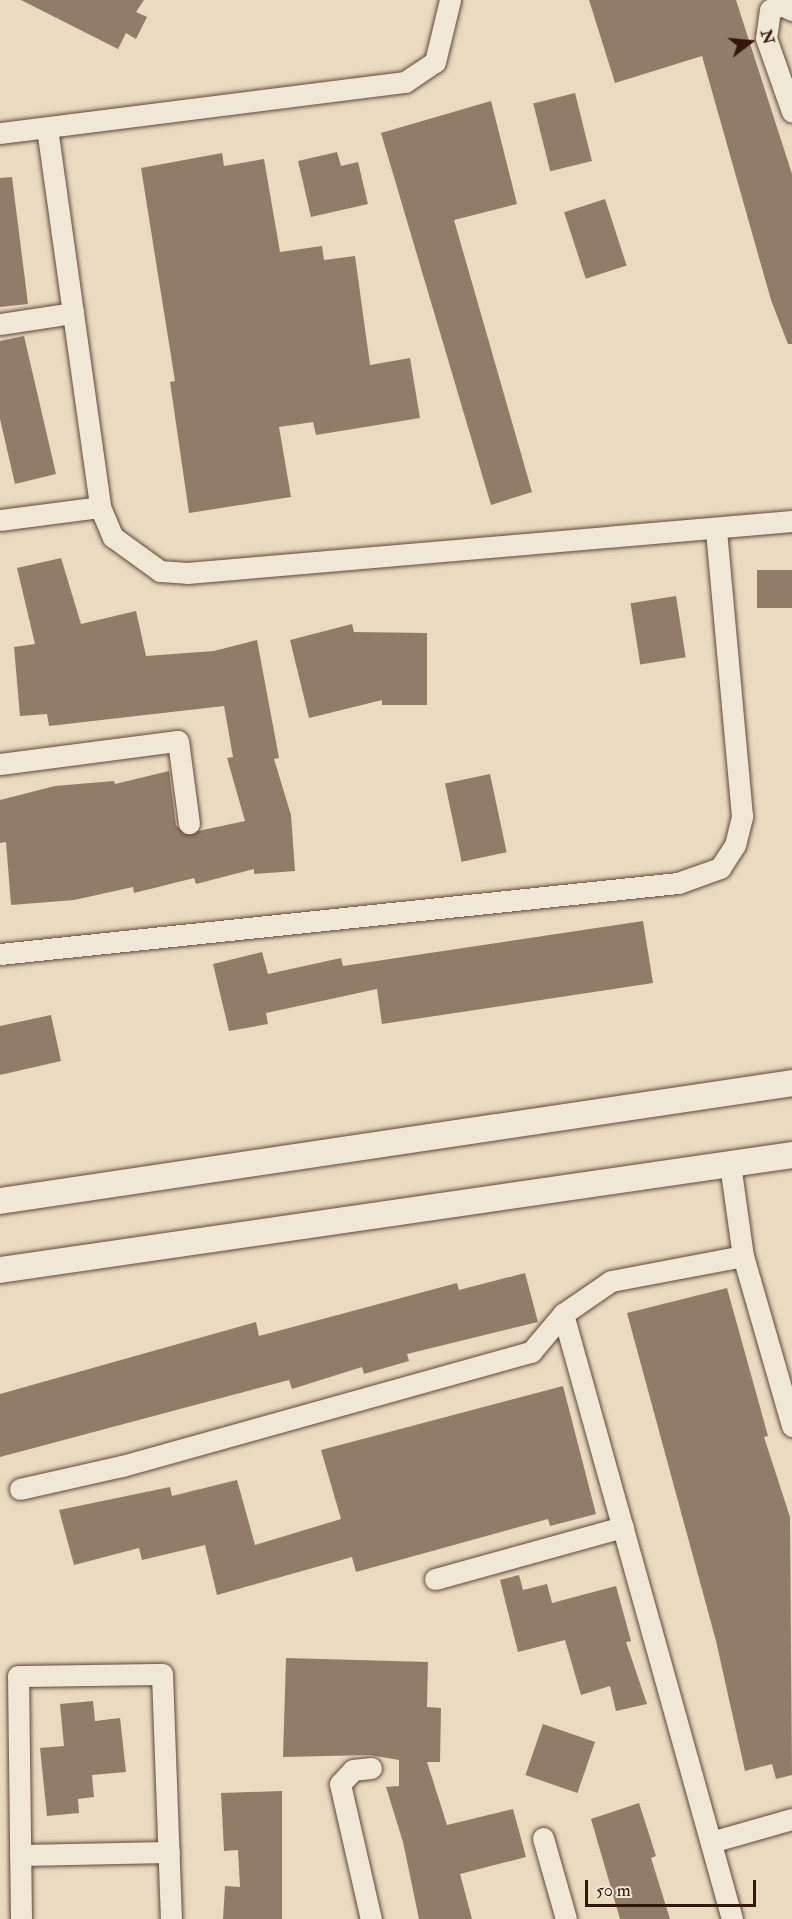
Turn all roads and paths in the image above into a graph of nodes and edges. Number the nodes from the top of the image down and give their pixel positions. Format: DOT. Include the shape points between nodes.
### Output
graph roads {
  1 [pos="450,0"];
  2 [pos="768,5"];
  3 [pos="792,10"];
  4 [pos="792,112"];
  5 [pos="47,128"];
  6 [pos="0,133"];
  7 [pos="73,313"];
  8 [pos="0,324"];
  9 [pos="100,507"];
  10 [pos="0,520"];
  11 [pos="792,521"];
  12 [pos="716,529"];
  13 [pos="0,764"];
  14 [pos="189,822"];
  15 [pos="0,954"];
  16 [pos="792,1083"];
  17 [pos="792,1155"];
  18 [pos="730,1164"];
  19 [pos="0,1201"];
  20 [pos="743,1256"];
  21 [pos="0,1270"];
  22 [pos="563,1314"];
  23 [pos="783,1355"];
  24 [pos="792,1426"];
  25 [pos="20,1489"];
  26 [pos="623,1527"];
  27 [pos="435,1579"];
  28 [pos="370,1768"];
  29 [pos="792,1819"];
  30 [pos="543,1838"];
  31 [pos="711,1842"];
  32 [pos="169,1852"];
  33 [pos="20,1855"];
  34 [pos="21,1919"];
  35 [pos="171,1919"];
  36 [pos="371,1919"];
  37 [pos="566,1919"];
  38 [pos="732,1919"];
  1 -- 5 [label="street" via="435,62 405,82"];
  2 -- 3 [label="street"];
  2 -- 4 [label="street" via="766,38"];
  5 -- 6 [label="street"];
  5 -- 7 [label="street"];
  7 -- 8 [label="street"];
  7 -- 9 [label="street"];
  9 -- 10 [label="street"];
  9 -- 12 [label="street" via="113,537 135,557 160,571 187,573"];
  11 -- 12 [label="street"];
  12 -- 15 [label="street" via="742,816 735,845 720,868 678,883"];
  13 -- 14 [label="street" via="178,741"];
  16 -- 19 [label="street"];
  17 -- 18 [label="street"];
  18 -- 20 [label="street"];
  18 -- 21 [label="street"];
  20 -- 22 [label="street" via="611,1281"];
  20 -- 23 [label="street"];
  22 -- 25 [label="street" via="531,1352 122,1466"];
  22 -- 26 [label="street"];
  23 -- 24 [label="street"];
  26 -- 27 [label="street"];
  26 -- 31 [label="street"];
  28 -- 36 [label="street" via="353,1770 340,1784"];
  29 -- 31 [label="street"];
  30 -- 37 [label="street"];
  31 -- 38 [label="street"];
  32 -- 33 [label="street"];
  32 -- 33 [label="street" via="162,1674 18,1676"];
  32 -- 35 [label="street"];
  33 -- 34 [label="street"];
}
